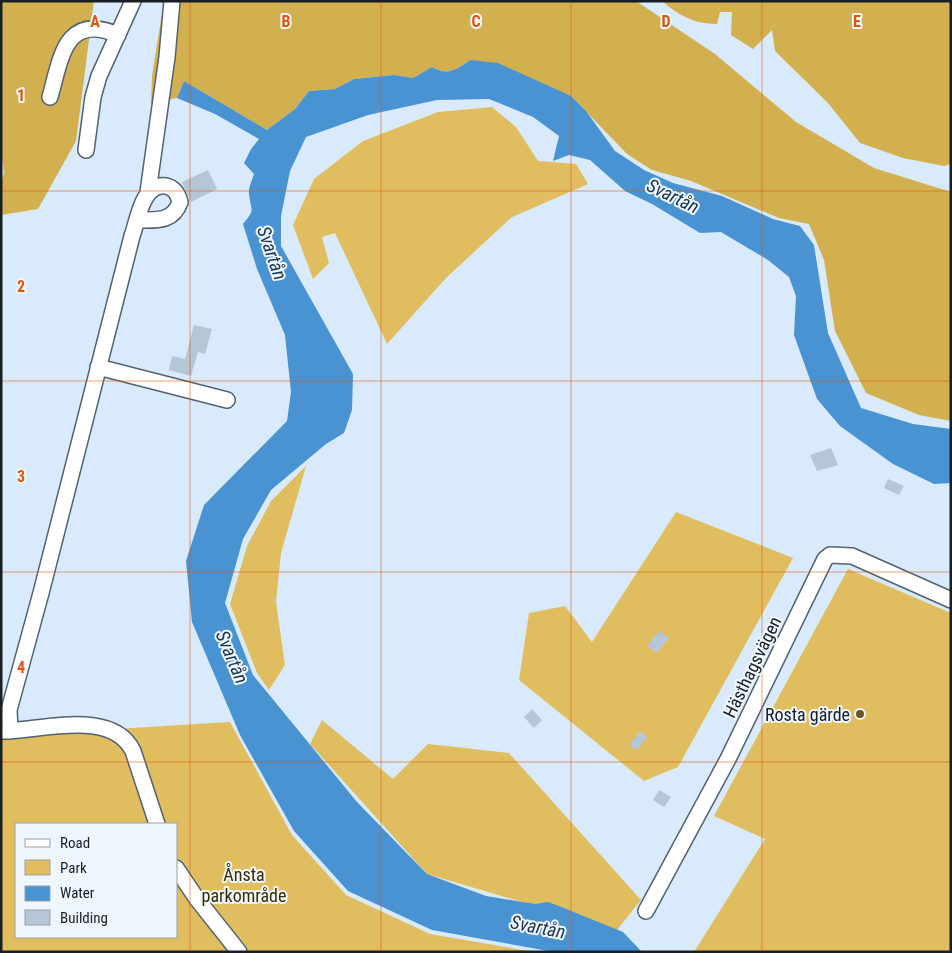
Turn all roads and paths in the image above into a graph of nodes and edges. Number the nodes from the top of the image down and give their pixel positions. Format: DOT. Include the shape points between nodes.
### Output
graph roads {
  1 [pos="133,1"];
  2 [pos="172,1"];
  3 [pos="118,36"];
  4 [pos="50,96"];
  5 [pos="86,150"];
  6 [pos="148,192"];
  7 [pos="139,220"];
  8 [pos="98,367"];
  9 [pos="227,400"];
  10 [pos="951,600"];
  11 [pos="6,731"];
  12 [pos="157,823"];
  13 [pos="178,871"];
  14 [pos="646,911"];
  15 [pos="239,952"];
  1 -- 3 [label="lane"];
  2 -- 6 [label="lane"];
  3 -- 4 [label="lane" via="94,28 78,32 70,39"];
  3 -- 5 [label="lane" via="97,83"];
  6 -- 7 [label="lane"];
  6 -- 7 [label="lane" via="156,187 172,188 180,202 172,216 162,220"];
  7 -- 8 [label="lane"];
  8 -- 9 [label="lane"];
  8 -- 11 [label="lane"];
  10 -- 14 [label="lane, Hästhagsvägen" via="852,556 830,555 825,558 728,759"];
  11 -- 12 [label="lane" via="93,725 122,735 133,751"];
  13 -- 15 [label="lane"];
}
